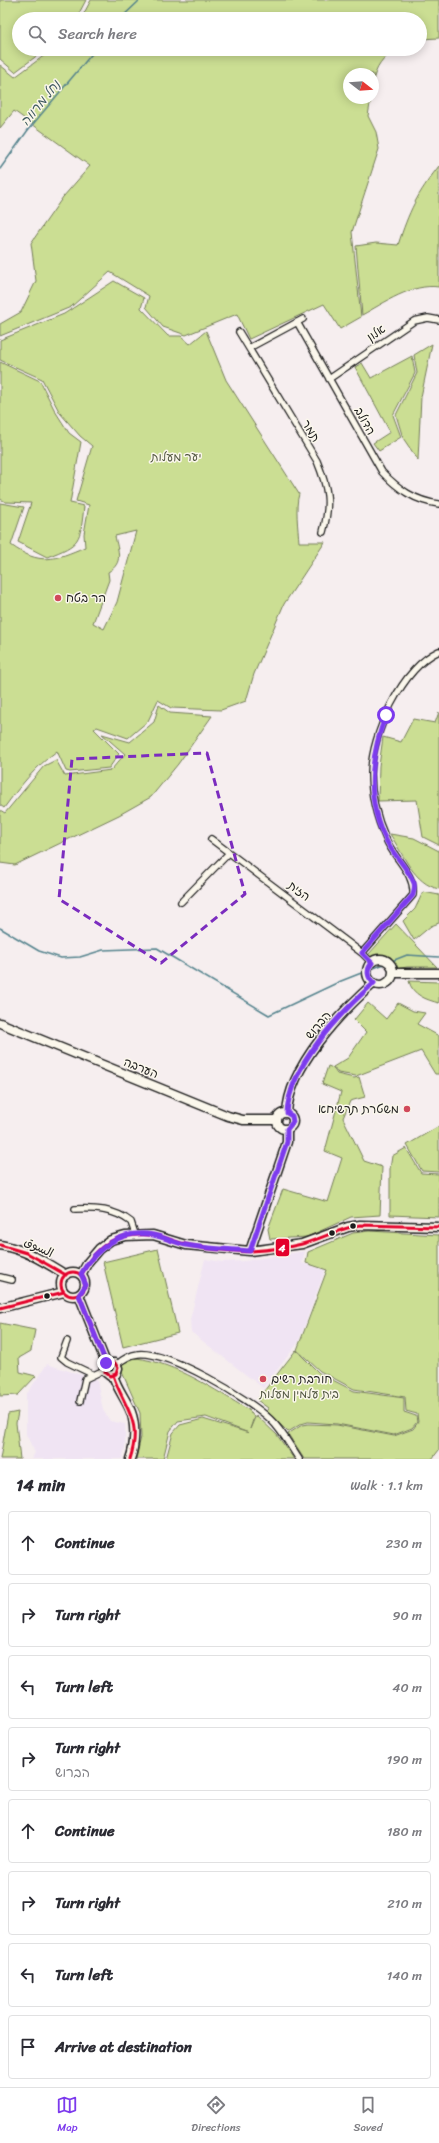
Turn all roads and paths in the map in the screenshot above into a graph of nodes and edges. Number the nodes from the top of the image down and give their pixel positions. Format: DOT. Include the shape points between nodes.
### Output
graph roads {
  1 [pos="303,318"];
  2 [pos="439,320"];
  3 [pos="297,322"];
  4 [pos="239,332"];
  5 [pos="249,348"];
  6 [pos="329,379"];
  7 [pos="439,504"];
  8 [pos="323,532"];
  9 [pos="439,651"];
  10 [pos="211,839"];
  11 [pos="229,853"];
  12 [pos="181,902"];
  13 [pos="362,953"];
  14 [pos="372,963"];
  15 [pos="393,973"];
  16 [pos="439,973"];
  17 [pos="374,983"];
  18 [pos="0,1023"];
  19 [pos="287,1113"];
  20 [pos="276,1120"];
  21 [pos="287,1129"];
  22 [pos="75,1209"];
  23 [pos="439,1227"];
  24 [pos="135,1234"];
  25 [pos="0,1244"];
  26 [pos="250,1251"];
  27 [pos="81,1274"];
  28 [pos="66,1275"];
  29 [pos="0,1278"];
  30 [pos="12,1280"];
  31 [pos="64,1292"];
  32 [pos="79,1295"];
  33 [pos="0,1308"];
  34 [pos="67,1341"];
  35 [pos="116,1364"];
  36 [pos="105,1367"];
  37 [pos="92,1374"];
  38 [pos="113,1376"];
  39 [pos="80,1401"];
  40 [pos="130,1459"];
  41 [pos="299,1459"];
  1 -- 3 [label="street"];
  2 -- 6 [label="street, אלון" via="428,318 414,321"];
  3 -- 5 [label="street"];
  3 -- 6 [label="street, הדולב"];
  4 -- 5 [label="street, תמר"];
  5 -- 8 [label="street, תמר" via="317,461 325,481 329,506"];
  6 -- 7 [label="street, הדולב" via="382,472 402,490 424,501"];
  9 -- 13 [label="street" via="420,664 397,694 378,737 371,773 373,798 386,841 414,884 413,895"];
  10 -- 11 [label="street, הזית"];
  11 -- 12 [label="street"];
  11 -- 13 [label="street, הזית"];
  13 -- 14 [label="street, הזית"];
  14 -- 15 [label="main road" via="377,960 386,961"];
  14 -- 17 [label="main road" via="368,975"];
  15 -- 16 [label="main road"];
  15 -- 17 [label="main road" via="386,984"];
  17 -- 19 [label="main road, הברוש" via="352,1003 311,1052 288,1099"];
  18 -- 20 [label="main road, הערבה" via="228,1116 243,1120"];
  19 -- 20 [label="main road" via="279,1115"];
  19 -- 21 [label="main road" via="292,1116 293,1122"];
  20 -- 21 [label="main road" via="280,1128"];
  21 -- 26 [label="main road" via="287,1142"];
  22 -- 24 [label="street" via="98,1208 116,1213 131,1222"];
  23 -- 26 [label="main road" via="360,1225 302,1244"];
  24 -- 26 [label="main road" via="153,1235 186,1245"];
  24 -- 27 [label="main road" via="111,1240 88,1262"];
  25 -- 28 [label="main road, السوق" via="33,1254"];
  27 -- 28 [label="main road" via="75,1272"];
  27 -- 32 [label="main road" via="86,1285"];
  28 -- 31 [label="main road" via="61,1285"];
  29 -- 30 [label="street"];
  31 -- 32 [label="main road" via="71,1296"];
  31 -- 33 [label="main road"];
  32 -- 36 [label="main road"];
  34 -- 37 [label="street" via="61,1357"];
  35 -- 36 [label="main road" via="112,1362"];
  35 -- 38 [label="main road" via="117,1371"];
  35 -- 41 [label="street" via="139,1354 150,1355 213,1380 251,1403 272,1420"];
  36 -- 37 [label="street"];
  36 -- 38 [label="main road" via="107,1375"];
  37 -- 39 [label="street" via="86,1379"];
  38 -- 40 [label="main road" via="131,1413 134,1430"];
}
